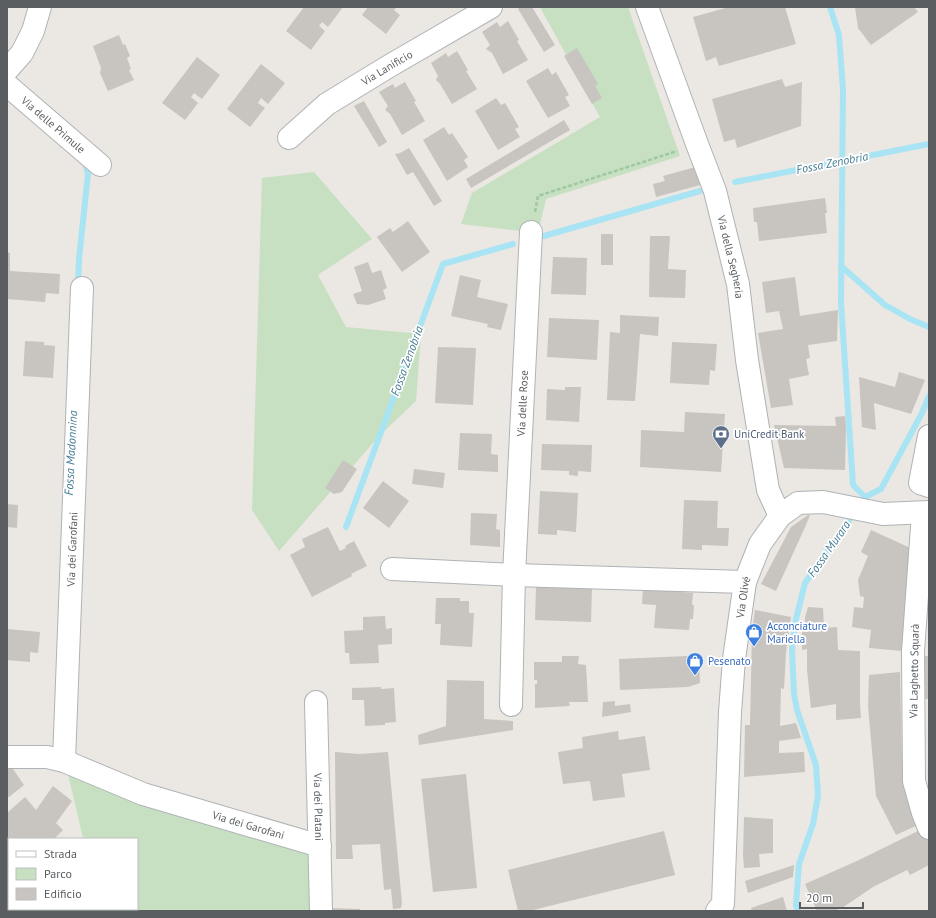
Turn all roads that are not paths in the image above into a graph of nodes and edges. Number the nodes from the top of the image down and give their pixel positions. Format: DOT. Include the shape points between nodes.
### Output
graph roads {
  1 [pos="40,7"];
  2 [pos="491,7"];
  3 [pos="648,7"];
  4 [pos="7,70"];
  5 [pos="7,85"];
  6 [pos="289,138"];
  7 [pos="100,165"];
  8 [pos="531,232"];
  9 [pos="82,288"];
  10 [pos="929,436"];
  11 [pos="929,486"];
  12 [pos="926,512"];
  13 [pos="780,516"];
  14 [pos="392,569"];
  15 [pos="514,575"];
  16 [pos="745,582"];
  17 [pos="316,702"];
  18 [pos="510,705"];
  19 [pos="7,757"];
  20 [pos="64,761"];
  21 [pos="929,828"];
  22 [pos="320,846"];
  23 [pos="722,909"];
  24 [pos="321,911"];
  1 -- 4 [label="street" via="34,31 22,53"];
  2 -- 6 [label="street, Via Lanificio" via="327,104"];
  3 -- 13 [label="street, Via della Segheria" via="715,191 738,284 747,360 768,490"];
  5 -- 7 [label="street, Via delle Primule"];
  8 -- 15 [label="street, Via delle Rose"];
  9 -- 20 [label="street, Via dei Garofani"];
  10 -- 11 [label="street" via="920,483"];
  12 -- 13 [label="street, Via Olivè" via="883,514 823,502 798,503"];
  12 -- 21 [label="street, Via Laghetto Squarà" via="913,651 914,781"];
  13 -- 16 [label="street, Via Olivè" via="760,544"];
  14 -- 15 [label="street"];
  15 -- 16 [label="street"];
  15 -- 18 [label="street, Via delle Rose"];
  16 -- 23 [label="street, Via Olivè" via="734,659 730,712"];
  17 -- 22 [label="street, Via dei Platani"];
  19 -- 20 [label="street, Via dei Garofani" via="47,757"];
  20 -- 22 [label="street, Via dei Garofani" via="143,794"];
  22 -- 24 [label="street, Via dei Platani"];
}
